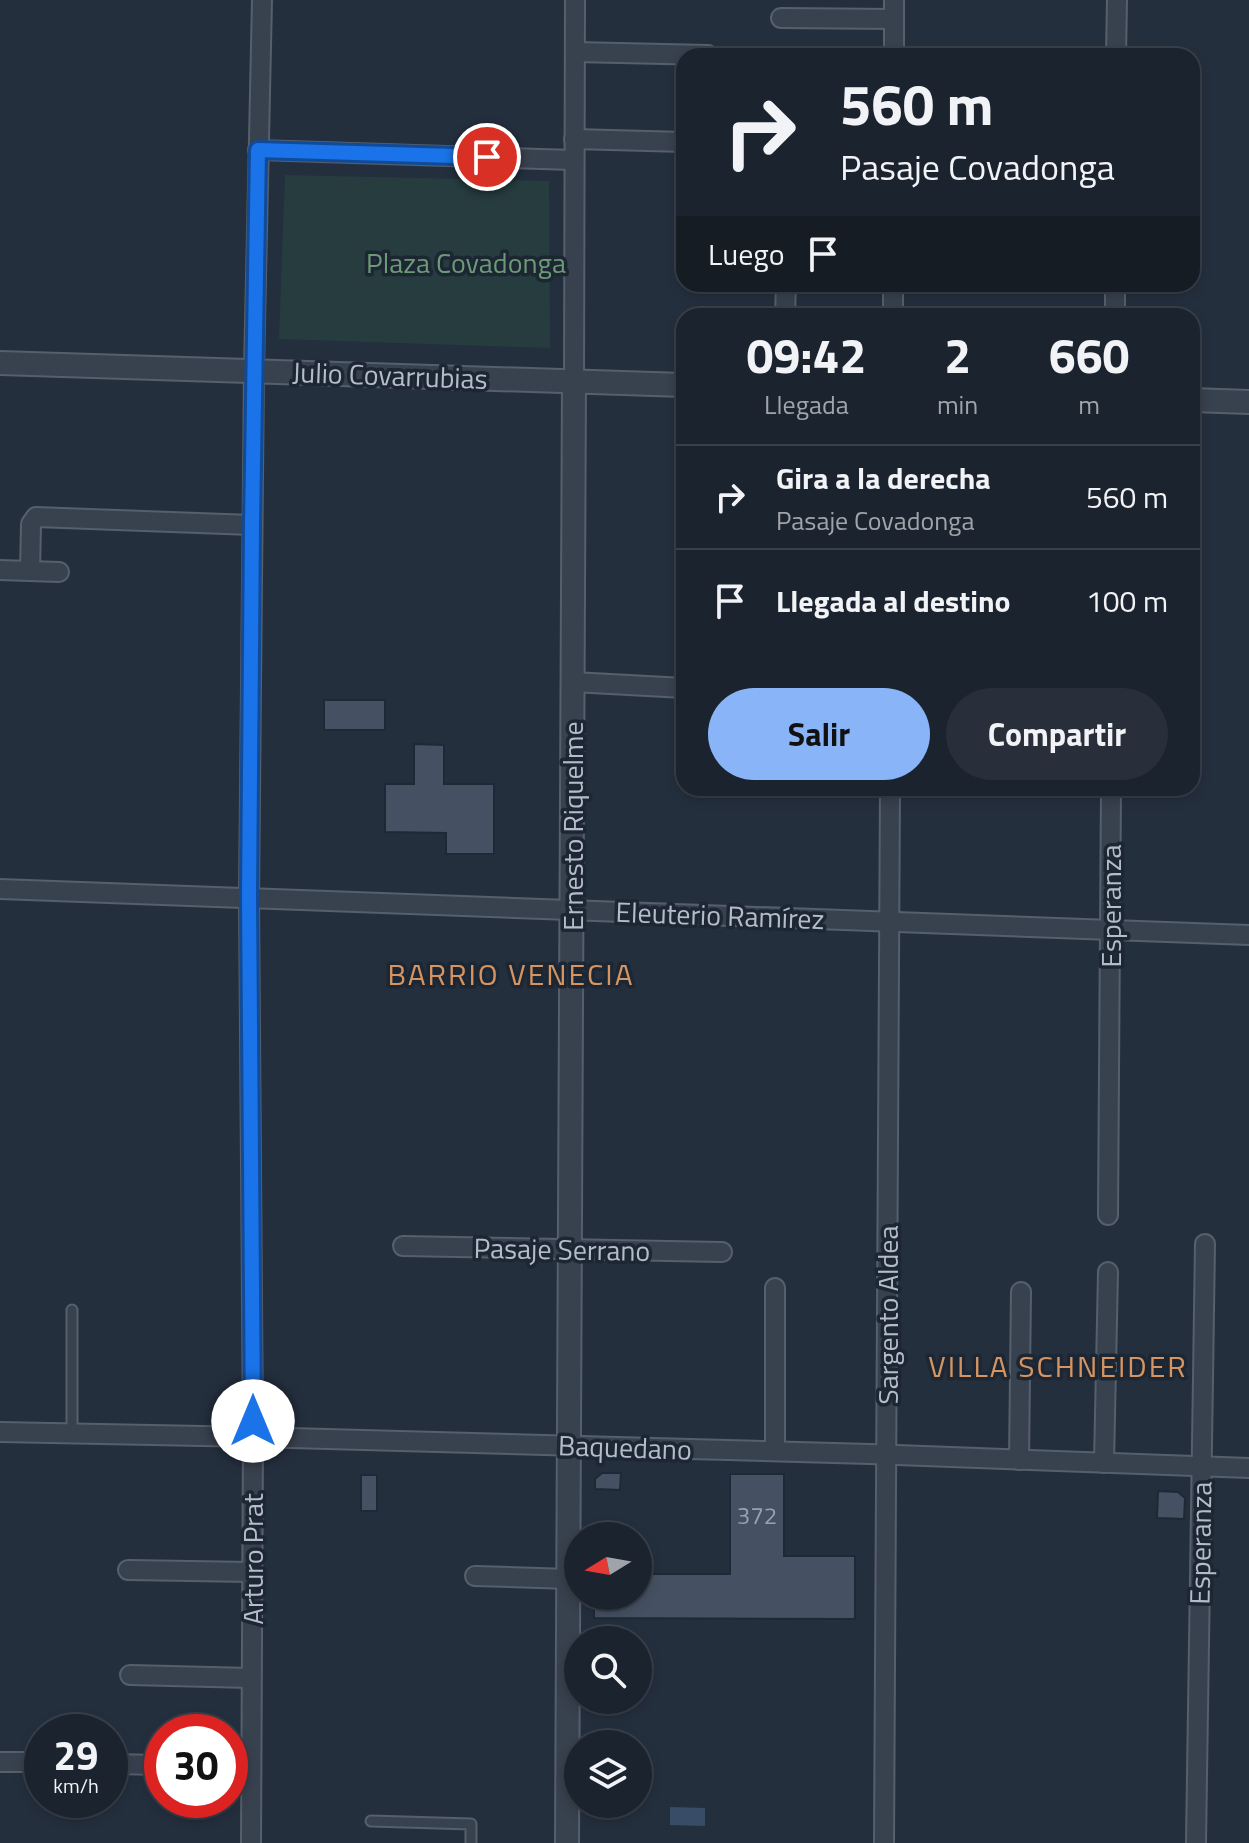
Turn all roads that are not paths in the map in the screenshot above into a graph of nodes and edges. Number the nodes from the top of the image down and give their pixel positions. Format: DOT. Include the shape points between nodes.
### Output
graph roads {
  1 [pos="262,0"];
  2 [pos="575,0"];
  3 [pos="1117,0"];
  4 [pos="894,10"];
  5 [pos="781,18"];
  6 [pos="894,48"];
  7 [pos="1116,48"];
  8 [pos="575,52"];
  9 [pos="676,54"];
  10 [pos="574,139"];
  11 [pos="676,142"];
  12 [pos="258,150"];
  13 [pos="574,160"];
  14 [pos="0,363"];
  15 [pos="254,370"];
  16 [pos="574,382"];
  17 [pos="676,385"];
  18 [pos="1200,400"];
  19 [pos="1249,402"];
  20 [pos="252,525"];
  21 [pos="0,570"];
  22 [pos="30,571"];
  23 [pos="59,572"];
  24 [pos="573,682"];
  25 [pos="676,688"];
  26 [pos="890,796"];
  27 [pos="1111,796"];
  28 [pos="0,889"];
  29 [pos="249,897"];
  30 [pos="571,910"];
  31 [pos="889,922"];
  32 [pos="1109,930"];
  33 [pos="1249,935"];
  34 [pos="1108,1215"];
  35 [pos="1205,1244"];
  36 [pos="403,1246"];
  37 [pos="570,1249"];
  38 [pos="722,1252"];
  39 [pos="1108,1272"];
  40 [pos="775,1288"];
  41 [pos="1021,1292"];
  42 [pos="72,1310"];
  43 [pos="0,1432"];
  44 [pos="72,1433"];
  45 [pos="253,1437"];
  46 [pos="569,1446"];
  47 [pos="775,1451"];
  48 [pos="886,1454"];
  49 [pos="1019,1460"];
  50 [pos="1104,1463"];
  51 [pos="1201,1467"];
  52 [pos="1249,1468"];
  53 [pos="569,1522"];
  54 [pos="128,1570"];
  55 [pos="252,1572"];
  56 [pos="475,1576"];
  57 [pos="564,1579"];
  58 [pos="569,1610"];
  59 [pos="130,1675"];
  60 [pos="251,1678"];
  61 [pos="0,1762"];
  62 [pos="24,1762"];
  63 [pos="248,1767"];
  64 [pos="251,1767"];
  65 [pos="371,1821"];
  66 [pos="251,1843"];
  67 [pos="471,1843"];
  68 [pos="567,1843"];
  69 [pos="884,1843"];
  70 [pos="1196,1843"];
  1 -- 12 [label="street, Arturo Prat"];
  2 -- 8 [label="street, Ernesto Riquelme"];
  3 -- 7 [label="street"];
  4 -- 5 [label="street"];
  4 -- 6 [label="street"];
  8 -- 9 [label="street"];
  8 -- 10 [label="street, Ernesto Riquelme"];
  10 -- 11 [label="street"];
  10 -- 13 [label="street, Ernesto Riquelme"];
  12 -- 13 [label="street"];
  12 -- 15 [label="street, Arturo Prat"];
  13 -- 16 [label="street, Ernesto Riquelme"];
  14 -- 15 [label="street, Julio Covarrubias"];
  15 -- 16 [label="street, Julio Covarrubias"];
  15 -- 20 [label="street, Arturo Prat"];
  16 -- 17 [label="street, Julio Covarrubias"];
  16 -- 24 [label="street, Ernesto Riquelme"];
  18 -- 19 [label="street"];
  20 -- 22 [label="street" via="36,517 31,524"];
  20 -- 29 [label="street, Arturo Prat"];
  21 -- 22 [label="street"];
  22 -- 23 [label="street"];
  24 -- 25 [label="street"];
  24 -- 30 [label="street, Ernesto Riquelme"];
  26 -- 31 [label="street, Sargento Aldea"];
  27 -- 32 [label="street, Esperanza"];
  28 -- 29 [label="street, Eleuterio Ramírez"];
  29 -- 30 [label="street, Eleuterio Ramírez"];
  29 -- 45 [label="street, Arturo Prat"];
  30 -- 31 [label="street, Eleuterio Ramírez"];
  30 -- 37 [label="street, Ernesto Riquelme"];
  31 -- 32 [label="street, Eleuterio Ramírez"];
  31 -- 48 [label="street, Sargento Aldea"];
  32 -- 33 [label="street, Eleuterio Ramírez"];
  32 -- 34 [label="street, Esperanza"];
  35 -- 51 [label="street, Esperanza"];
  36 -- 37 [label="street, Pasaje Serrano"];
  37 -- 38 [label="street, Pasaje Serrano"];
  37 -- 46 [label="street, Ernesto Riquelme"];
  39 -- 50 [label="street"];
  40 -- 47 [label="street"];
  41 -- 49 [label="street"];
  42 -- 44 [label="lane"];
  43 -- 44 [label="street, Baquedano"];
  44 -- 45 [label="street, Baquedano"];
  45 -- 46 [label="street, Baquedano"];
  45 -- 55 [label="street, Arturo Prat"];
  46 -- 47 [label="street, Baquedano"];
  46 -- 53 [label="street, Ernesto Riquelme"];
  47 -- 48 [label="street, Baquedano"];
  48 -- 49 [label="street, Baquedano"];
  48 -- 69 [label="street, Sargento Aldea"];
  49 -- 50 [label="street, Baquedano"];
  50 -- 51 [label="street, Baquedano"];
  51 -- 52 [label="street, Baquedano"];
  51 -- 70 [label="street, Esperanza"];
  54 -- 55 [label="street"];
  55 -- 60 [label="street, Arturo Prat"];
  56 -- 57 [label="street"];
  58 -- 68 [label="street, Ernesto Riquelme"];
  59 -- 60 [label="street"];
  60 -- 64 [label="street, Arturo Prat"];
  61 -- 62 [label="street"];
  63 -- 64 [label="street"];
  64 -- 66 [label="street, Arturo Prat"];
  65 -- 67 [label="lane" via="471,1824"];
}
